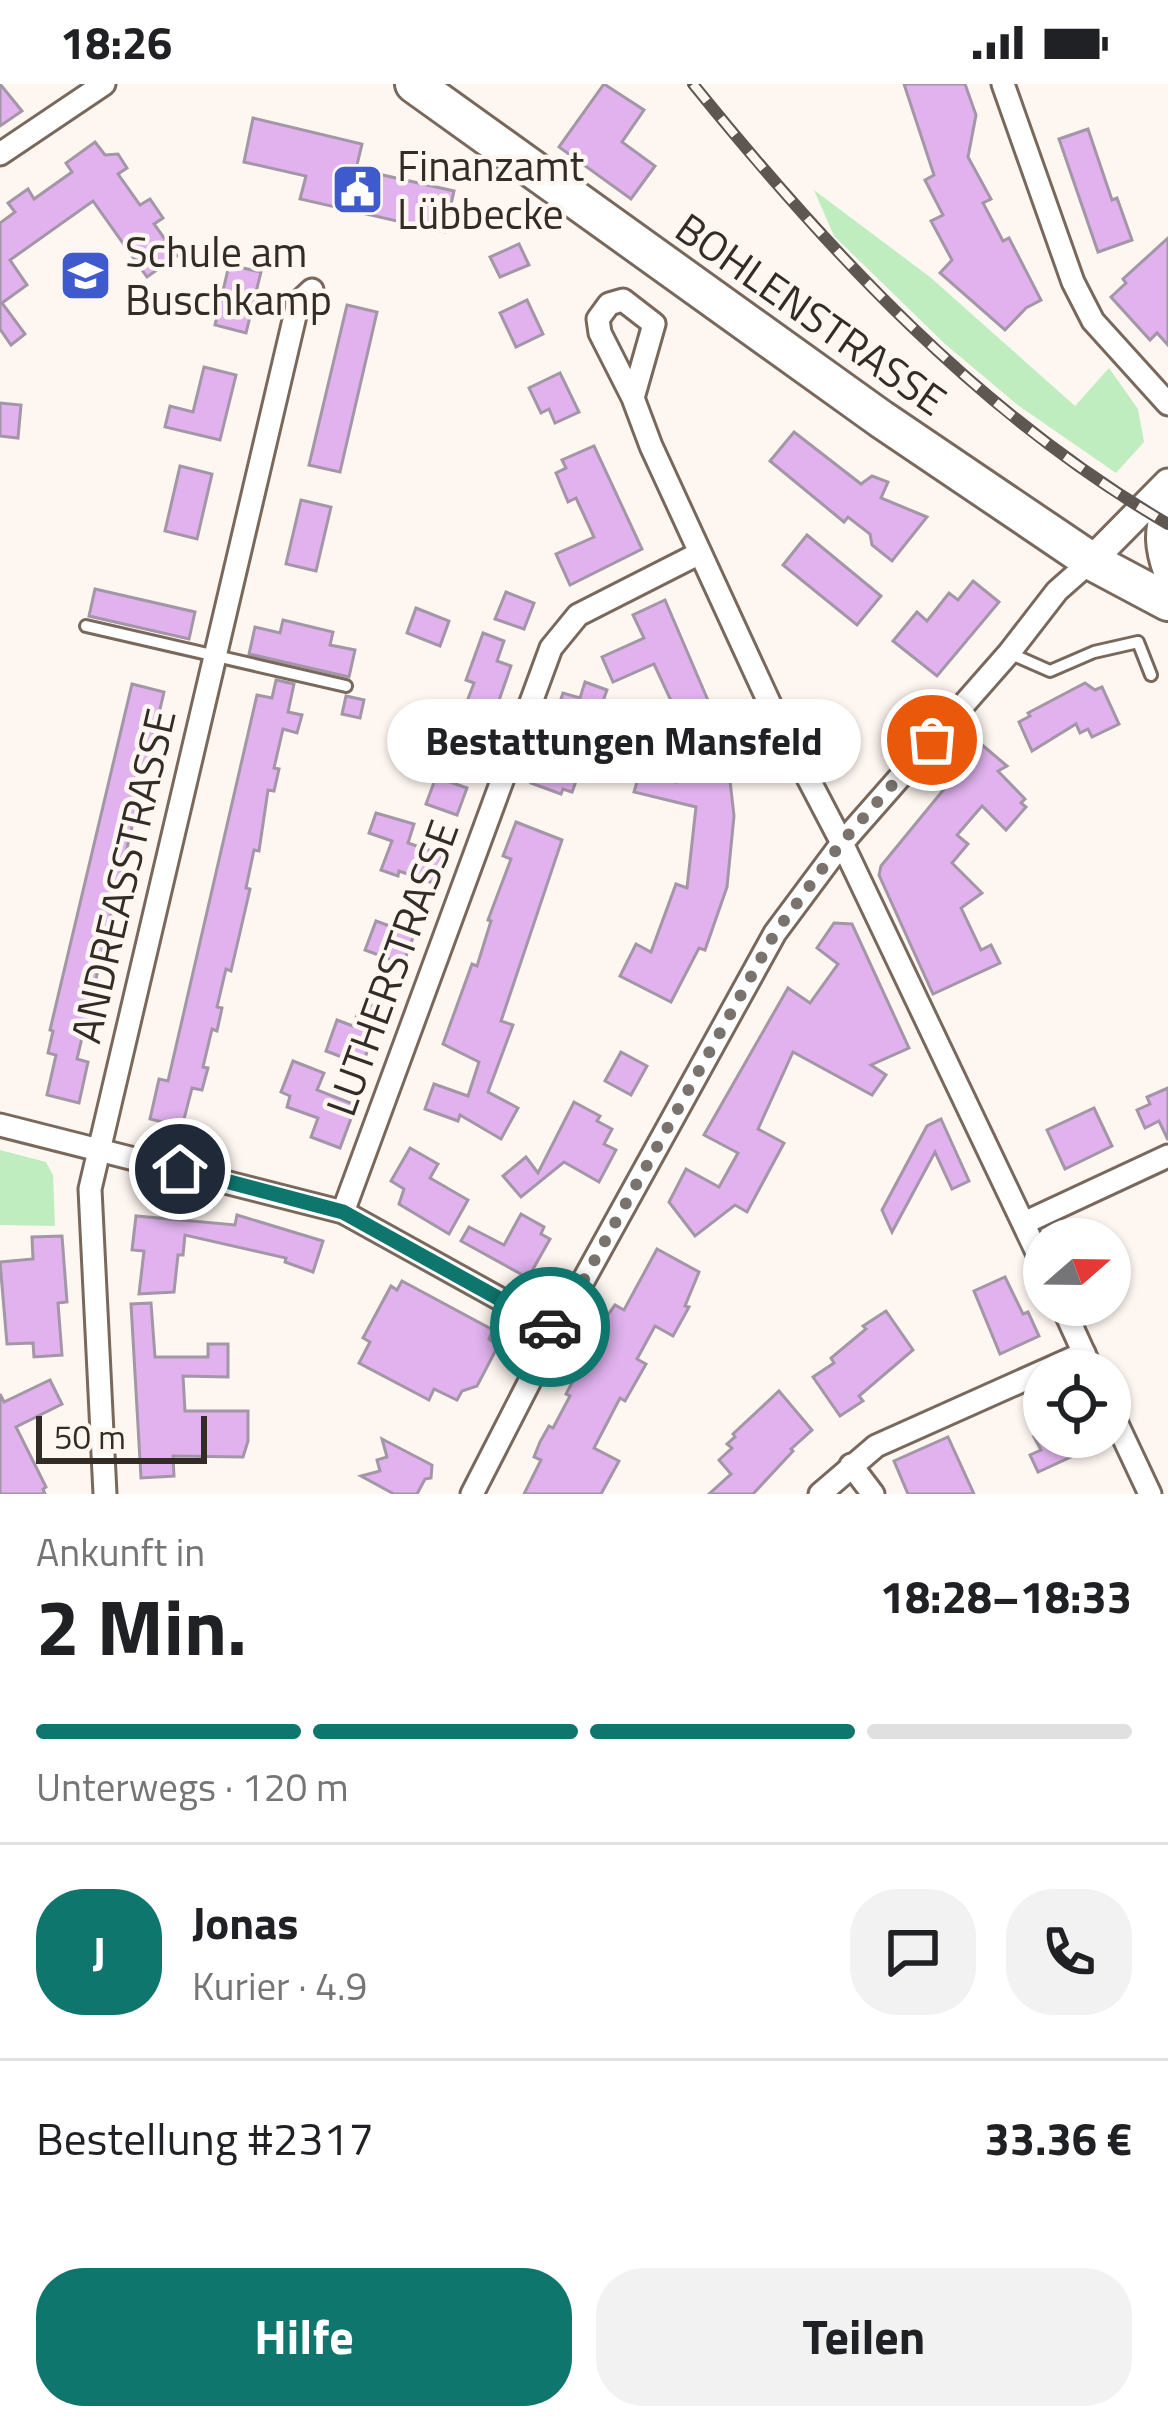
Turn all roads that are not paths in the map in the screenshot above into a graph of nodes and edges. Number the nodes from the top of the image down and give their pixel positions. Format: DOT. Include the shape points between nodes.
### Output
graph roads {
  1 [pos="104,84"];
  2 [pos="414,84"];
  3 [pos="1003,84"];
  4 [pos="0,154"];
  5 [pos="312,290"];
  6 [pos="633,398"];
  7 [pos="1168,404"];
  8 [pos="1168,483"];
  9 [pos="1168,505"];
  10 [pos="700,553"];
  11 [pos="1091,561"];
  12 [pos="1168,573"];
  13 [pos="1168,602"];
  14 [pos="86,626"];
  15 [pos="1009,653"];
  16 [pos="215,655"];
  17 [pos="1151,675"];
  18 [pos="346,686"];
  19 [pos="842,842"];
  20 [pos="0,1125"];
  21 [pos="99,1148"];
  22 [pos="1168,1156"];
  23 [pos="343,1212"];
  24 [pos="1035,1218"];
  25 [pos="1023,1221"];
  26 [pos="556,1330"];
  27 [pos="1023,1388"];
  28 [pos="1131,1454"];
  29 [pos="851,1465"];
  30 [pos="105,1494"];
  31 [pos="472,1494"];
  32 [pos="820,1494"];
  33 [pos="872,1494"];
  34 [pos="1150,1494"];
  1 -- 4 [label="street"];
  2 -- 11 [label="main road, BOHLENSTRASSE"];
  3 -- 7 [label="street" via="1072,282 1093,321"];
  5 -- 16 [label="street, ANDREASSTRASSE" via="298,303"];
  6 -- 10 [label="street"];
  8 -- 11 [label="street"];
  9 -- 12 [label="street" via="1159,546"];
  10 -- 19 [label="street"];
  10 -- 23 [label="street, LUTHERSTRASSE" via="578,615 551,648"];
  11 -- 13 [label="main road, BOHLENSTRASSE"];
  11 -- 15 [label="street"];
  14 -- 16 [label="lane"];
  15 -- 17 [label="lane" via="1050,670 1138,642"];
  15 -- 19 [label="street"];
  16 -- 18 [label="lane"];
  16 -- 21 [label="street, ANDREASSTRASSE"];
  19 -- 25 [label="street"];
  19 -- 26 [label="street" via="775,933"];
  20 -- 21 [label="street"];
  21 -- 23 [label="street"];
  21 -- 30 [label="street, ANDREASSTRASSE" via="90,1189"];
  22 -- 24 [label="street"];
  23 -- 26 [label="street"];
  26 -- 31 [label="street"];
  27 -- 29 [label="street" via="876,1446"];
  28 -- 34 [label="street"];
  29 -- 32 [label="street"];
  29 -- 33 [label="street"];
}
